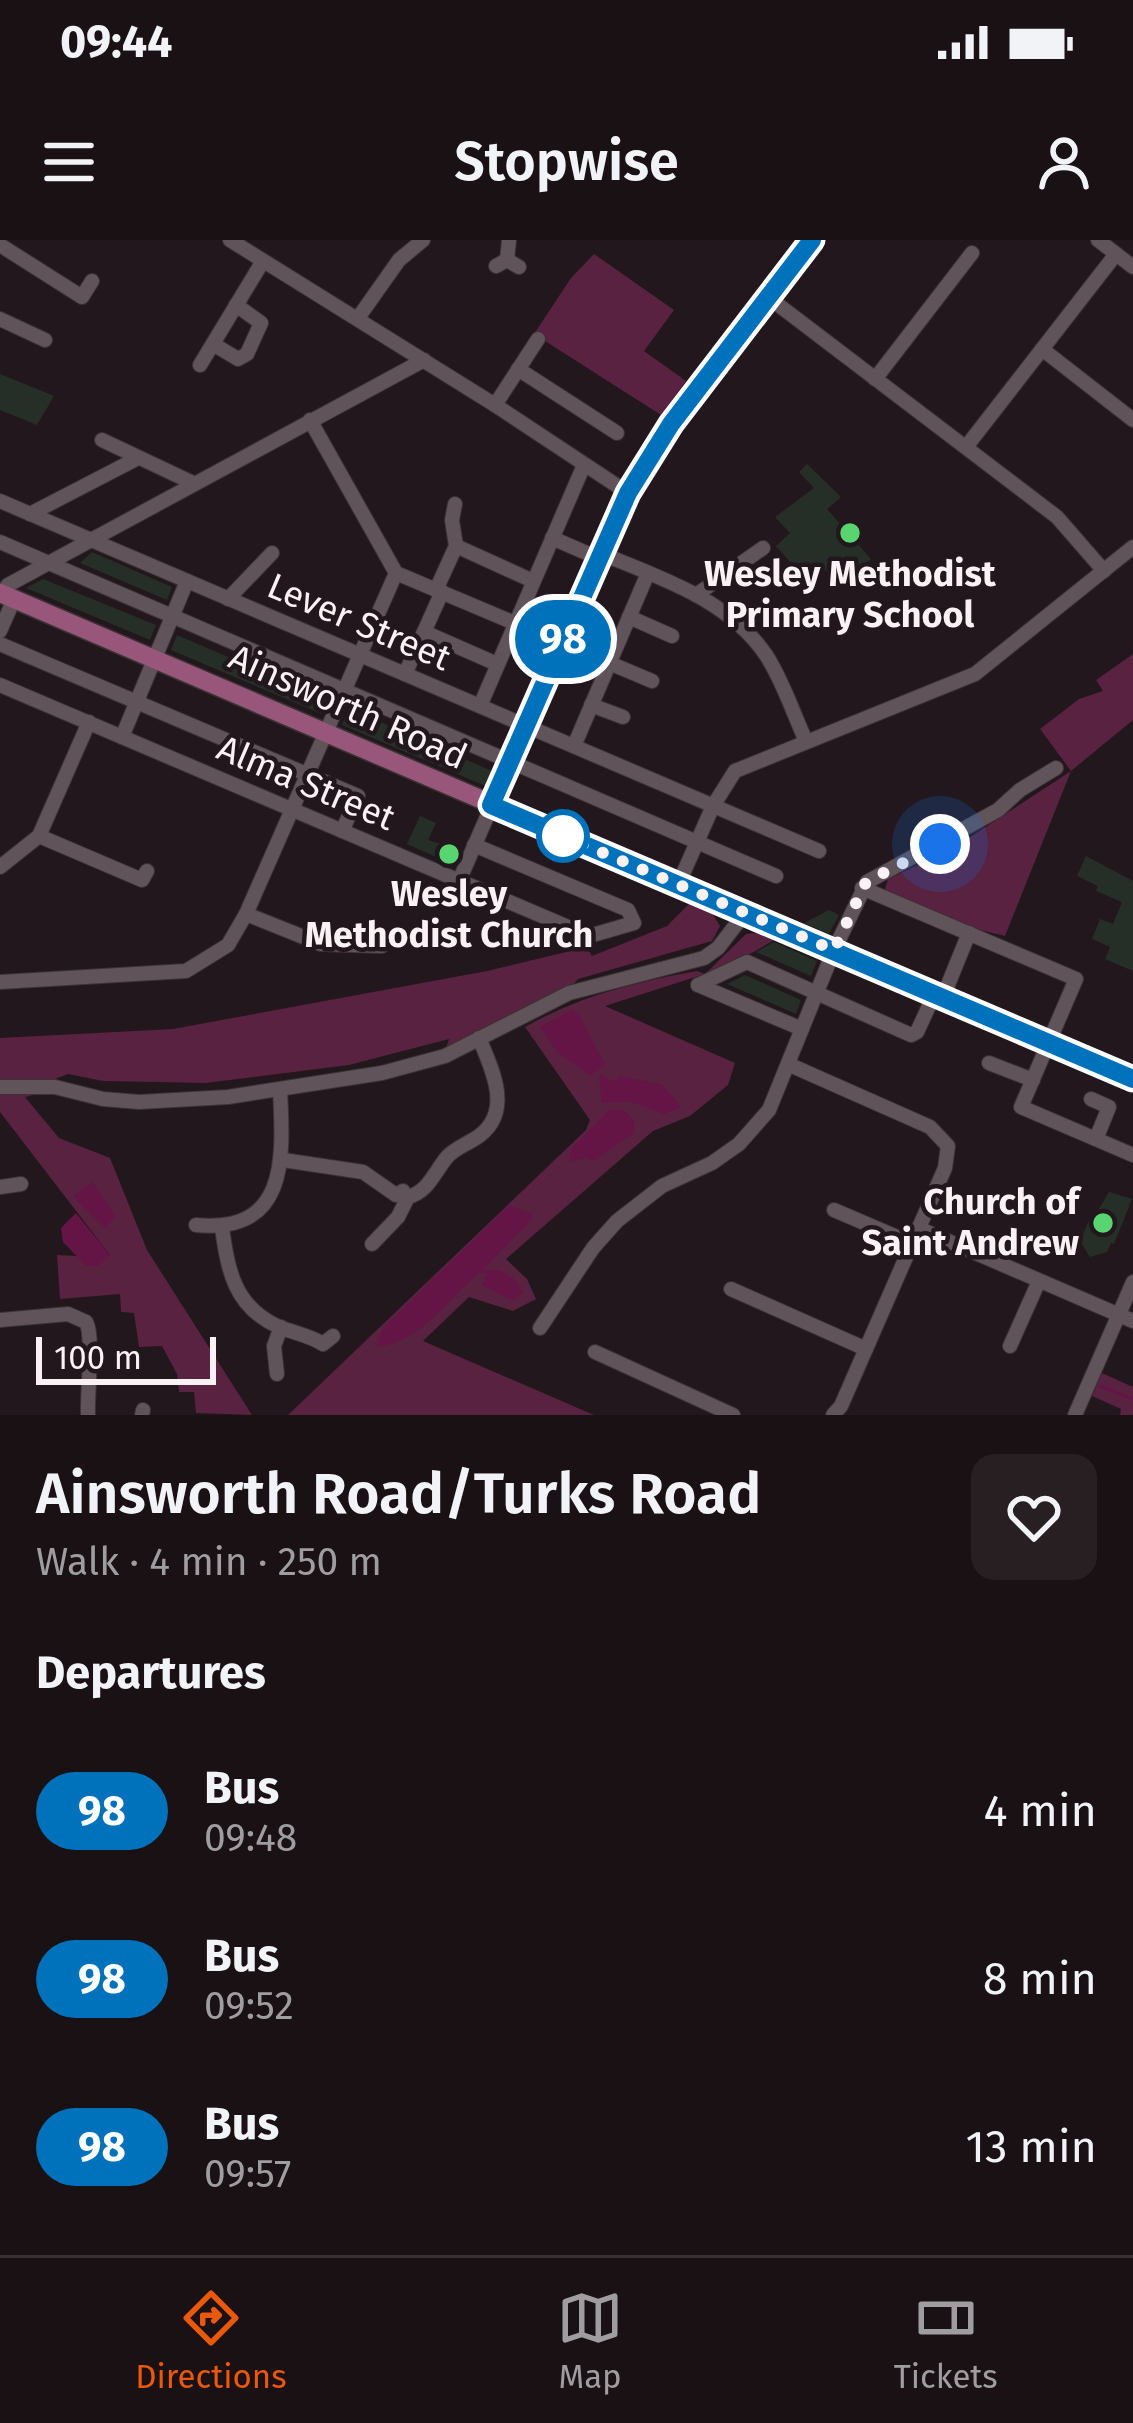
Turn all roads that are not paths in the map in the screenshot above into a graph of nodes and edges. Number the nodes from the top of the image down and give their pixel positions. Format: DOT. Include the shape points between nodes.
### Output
graph roads {
  1 [pos="230,240"];
  2 [pos="423,240"];
  3 [pos="508,240"];
  4 [pos="812,240"];
  5 [pos="1098,240"];
  6 [pos="0,245"];
  7 [pos="1117,249"];
  8 [pos="972,253"];
  9 [pos="263,261"];
  10 [pos="507,265"];
  11 [pos="1133,267"];
  12 [pos="92,281"];
  13 [pos="768,297"];
  14 [pos="236,305"];
  15 [pos="358,318"];
  16 [pos="0,319"];
  17 [pos="538,339"];
  18 [pos="45,340"];
  19 [pos="212,344"];
  20 [pos="1042,349"];
  21 [pos="424,360"];
  22 [pos="200,365"];
  23 [pos="518,369"];
  24 [pos="875,379"];
  25 [pos="495,405"];
  26 [pos="310,421"];
  27 [pos="1131,423"];
  28 [pos="617,433"];
  29 [pos="102,440"];
  30 [pos="966,447"];
  31 [pos="138,458"];
  32 [pos="584,465"];
  33 [pos="193,483"];
  34 [pos="628,493"];
  35 [pos="0,501"];
  36 [pos="455,504"];
  37 [pos="30,514"];
  38 [pos="552,538"];
  39 [pos="90,540"];
  40 [pos="0,542"];
  41 [pos="456,546"];
  42 [pos="1133,547"];
  43 [pos="763,548"];
  44 [pos="272,554"];
  45 [pos="599,556"];
  46 [pos="48,563"];
  47 [pos="1104,572"];
  48 [pos="396,573"];
  49 [pos="648,573"];
  50 [pos="187,581"];
  51 [pos="533,581"];
  52 [pos="439,591"];
  53 [pos="697,595"];
  54 [pos="5,596"];
  55 [pos="228,599"];
  56 [pos="172,617"];
  57 [pos="629,617"];
  58 [pos="514,623"];
  59 [pos="0,631"];
  60 [pos="424,632"];
  61 [pos="672,636"];
  62 [pos="562,643"];
  63 [pos="0,644"];
  64 [pos="361,656"];
  65 [pos="155,659"];
  66 [pos="609,663"];
  67 [pos="497,664"];
  68 [pos="405,674"];
  69 [pos="652,681"];
  70 [pos="0,685"];
  71 [pos="345,691"];
  72 [pos="136,702"];
  73 [pos="591,704"];
  74 [pos="480,706"];
  75 [pos="623,717"];
  76 [pos="89,722"];
  77 [pos="525,725"];
  78 [pos="325,732"];
  79 [pos="122,736"];
  80 [pos="806,741"];
  81 [pos="574,746"];
  82 [pos="510,760"];
  83 [pos="1044,770"];
  84 [pos="307,775"];
  85 [pos="491,805"];
  86 [pos="713,806"];
  87 [pos="292,809"];
  88 [pos="342,831"];
  89 [pos="39,836"];
  90 [pos="697,842"];
  91 [pos="474,845"];
  92 [pos="819,850"];
  93 [pos="0,867"];
  94 [pos="147,871"];
  95 [pos="776,876"];
  96 [pos="459,881"];
  97 [pos="678,885"];
  98 [pos="862,888"];
  99 [pos="746,913"];
  100 [pos="246,914"];
  101 [pos="969,933"];
  102 [pos="383,947"];
  103 [pos="834,950"];
  104 [pos="0,982"];
  105 [pos="816,994"];
  106 [pos="939,995"];
  107 [pos="802,1029"];
  108 [pos="479,1038"];
  109 [pos="1048,1044"];
  110 [pos="989,1063"];
  111 [pos="790,1065"];
  112 [pos="1133,1079"];
  113 [pos="1033,1080"];
  114 [pos="0,1087"];
  115 [pos="280,1089"];
  116 [pos="1091,1100"];
  117 [pos="1096,1139"];
  118 [pos="1133,1155"];
  119 [pos="283,1160"];
  120 [pos="21,1184"];
  121 [pos="0,1186"];
  122 [pos="404,1191"];
  123 [pos="834,1210"];
  124 [pos="196,1225"];
  125 [pos="222,1228"];
  126 [pos="914,1235"];
  127 [pos="372,1246"];
  128 [pos="1039,1281"];
  129 [pos="1133,1282"];
  130 [pos="731,1289"];
  131 [pos="1126,1318"];
  132 [pos="0,1320"];
  133 [pos="280,1328"];
  134 [pos="540,1328"];
  135 [pos="333,1336"];
  136 [pos="1010,1346"];
  137 [pos="866,1349"];
  138 [pos="595,1352"];
  139 [pos="277,1374"];
  140 [pos="88,1415"];
  141 [pos="733,1415"];
  142 [pos="832,1415"];
  143 [pos="1075,1415"];
  1 -- 9 [label="street"];
  2 -- 15 [label="street" via="398,260"];
  3 -- 10 [label="street"];
  4 -- 13 [label="street"];
  5 -- 7 [label="street"];
  6 -- 12 [label="street" via="82,297"];
  7 -- 11 [label="street"];
  7 -- 20 [label="street"];
  8 -- 24 [label="street"];
  9 -- 14 [label="street"];
  9 -- 15 [label="street"];
  13 -- 24 [label="street"];
  13 -- 34 [label="street"];
  14 -- 19 [label="street"];
  14 -- 19 [label="street" via="261,323 254,343 241,359"];
  15 -- 21 [label="street"];
  16 -- 18 [label="street"];
  17 -- 23 [label="street"];
  19 -- 22 [label="street"];
  20 -- 27 [label="street"];
  20 -- 30 [label="street"];
  21 -- 25 [label="street"];
  21 -- 26 [label="street"];
  23 -- 25 [label="street"];
  23 -- 28 [label="street"];
  24 -- 30 [label="street"];
  25 -- 32 [label="street"];
  26 -- 33 [label="street"];
  26 -- 48 [label="street"];
  29 -- 31 [label="street"];
  30 -- 47 [label="street" via="1057,518"];
  31 -- 33 [label="street"];
  31 -- 37 [label="street"];
  32 -- 34 [label="street"];
  32 -- 38 [label="street"];
  33 -- 39 [label="street"];
  34 -- 45 [label="street"];
  35 -- 37 [label="street, Lever Street"];
  36 -- 41 [label="street"];
  37 -- 39 [label="street, Lever Street"];
  38 -- 45 [label="street"];
  38 -- 51 [label="street"];
  39 -- 46 [label="street"];
  39 -- 50 [label="street, Lever Street"];
  40 -- 46 [label="street"];
  41 -- 51 [label="street"];
  41 -- 52 [label="street"];
  42 -- 47 [label="street"];
  43 -- 53 [label="street"];
  44 -- 55 [label="street, Lever Street"];
  45 -- 49 [label="street"];
  45 -- 62 [label="street"];
  46 -- 54 [label="street" via="8,585"];
  46 -- 56 [label="street"];
  47 -- 80 [label="street" via="975,674"];
  48 -- 52 [label="street"];
  48 -- 64 [label="street"];
  49 -- 53 [label="street"];
  49 -- 57 [label="street"];
  50 -- 55 [label="street, Lever Street"];
  50 -- 56 [label="street"];
  51 -- 58 [label="street"];
  52 -- 58 [label="street"];
  52 -- 60 [label="street"];
  53 -- 80 [label="street" via="757,642"];
  54 -- 59 [label="street"];
  54 -- 65 [label="main road, Ainsworth Road"];
  55 -- 64 [label="street, Lever Street"];
  56 -- 65 [label="street"];
  56 -- 71 [label="street"];
  57 -- 61 [label="street"];
  57 -- 66 [label="street"];
  58 -- 62 [label="street"];
  58 -- 67 [label="street"];
  60 -- 67 [label="street"];
  60 -- 68 [label="street"];
  62 -- 66 [label="street"];
  62 -- 77 [label="street"];
  63 -- 72 [label="street"];
  64 -- 68 [label="street, Lever Street"];
  64 -- 71 [label="street"];
  65 -- 72 [label="street"];
  65 -- 78 [label="main road, Ainsworth Road"];
  66 -- 69 [label="street"];
  66 -- 73 [label="street"];
  67 -- 74 [label="street"];
  68 -- 74 [label="street, Lever Street"];
  70 -- 76 [label="street, Alma Street"];
  71 -- 78 [label="street"];
  71 -- 82 [label="street"];
  72 -- 79 [label="street"];
  72 -- 84 [label="street"];
  73 -- 75 [label="street"];
  73 -- 81 [label="street"];
  74 -- 77 [label="street, Lever Street"];
  76 -- 79 [label="street, Alma Street"];
  76 -- 89 [label="street"];
  77 -- 81 [label="street, Lever Street"];
  77 -- 82 [label="street"];
  78 -- 84 [label="street"];
  78 -- 85 [label="main road, Ainsworth Road"];
  79 -- 87 [label="street, Alma Street"];
  80 -- 86 [label="street" via="735,771"];
  81 -- 86 [label="street, Lever Street"];
  82 -- 85 [label="street"];
  82 -- 90 [label="street"];
  83 -- 98 [label="street" via="998,810"];
  84 -- 87 [label="street"];
  84 -- 88 [label="street" via="358,796"];
  85 -- 91 [label="street"];
  85 -- 97 [label="main road, Ainsworth Road"];
  86 -- 90 [label="street"];
  86 -- 92 [label="street, Lever Street"];
  87 -- 88 [label="street, Alma Street"];
  87 -- 100 [label="street"];
  88 -- 96 [label="street, Alma Street"];
  89 -- 93 [label="street"];
  89 -- 94 [label="street" via="142,880"];
  90 -- 95 [label="street"];
  90 -- 97 [label="street"];
  91 -- 96 [label="street"];
  91 -- 96 [label="street, Alma Street" via="628,910 634,922 589,936"];
  97 -- 99 [label="main road, Ainsworth Road"];
  98 -- 101 [label="street"];
  98 -- 103 [label="street"];
  99 -- 103 [label="main road, Ainsworth Road"];
  99 -- 108 [label="street" via="704,958 569,993"];
  100 -- 102 [label="street" via="321,944"];
  100 -- 104 [label="street" via="228,945 186,971"];
  101 -- 106 [label="street"];
  101 -- 109 [label="street" via="1076,979"];
  103 -- 105 [label="street"];
  103 -- 106 [label="main road, Ainsworth Road"];
  105 -- 106 [label="street" via="911,1035"];
  105 -- 107 [label="street"];
  105 -- 107 [label="street" via="747,962 698,985"];
  106 -- 109 [label="main road, Ainsworth Road"];
  107 -- 111 [label="street"];
  108 -- 115 [label="street" via="382,1073"];
  108 -- 122 [label="street" via="497,1111 423,1191"];
  109 -- 112 [label="main road, Ainsworth Road"];
  109 -- 113 [label="street"];
  110 -- 113 [label="street"];
  111 -- 126 [label="street" via="944,1138 949,1156"];
  111 -- 134 [label="street" via="751,1132 616,1221 544,1309"];
  113 -- 117 [label="street" via="1021,1107"];
  114 -- 115 [label="street" via="139,1102"];
  115 -- 119 [label="street"];
  116 -- 117 [label="street" via="1109,1107"];
  117 -- 118 [label="street"];
  119 -- 122 [label="street" via="363,1172 395,1195"];
  119 -- 125 [label="street" via="254,1212"];
  120 -- 121 [label="street"];
  122 -- 127 [label="street" via="398,1216"];
  123 -- 126 [label="street"];
  124 -- 125 [label="street"];
  125 -- 133 [label="street" via="238,1295"];
  126 -- 128 [label="street"];
  126 -- 137 [label="street"];
  128 -- 131 [label="street"];
  128 -- 136 [label="street"];
  129 -- 131 [label="street"];
  130 -- 137 [label="street"];
  131 -- 143 [label="street"];
  132 -- 140 [label="street" via="68,1314 86,1322 93,1340"];
  133 -- 135 [label="street" via="323,1344"];
  133 -- 139 [label="street"];
  137 -- 142 [label="street"];
  138 -- 141 [label="street"];
}
